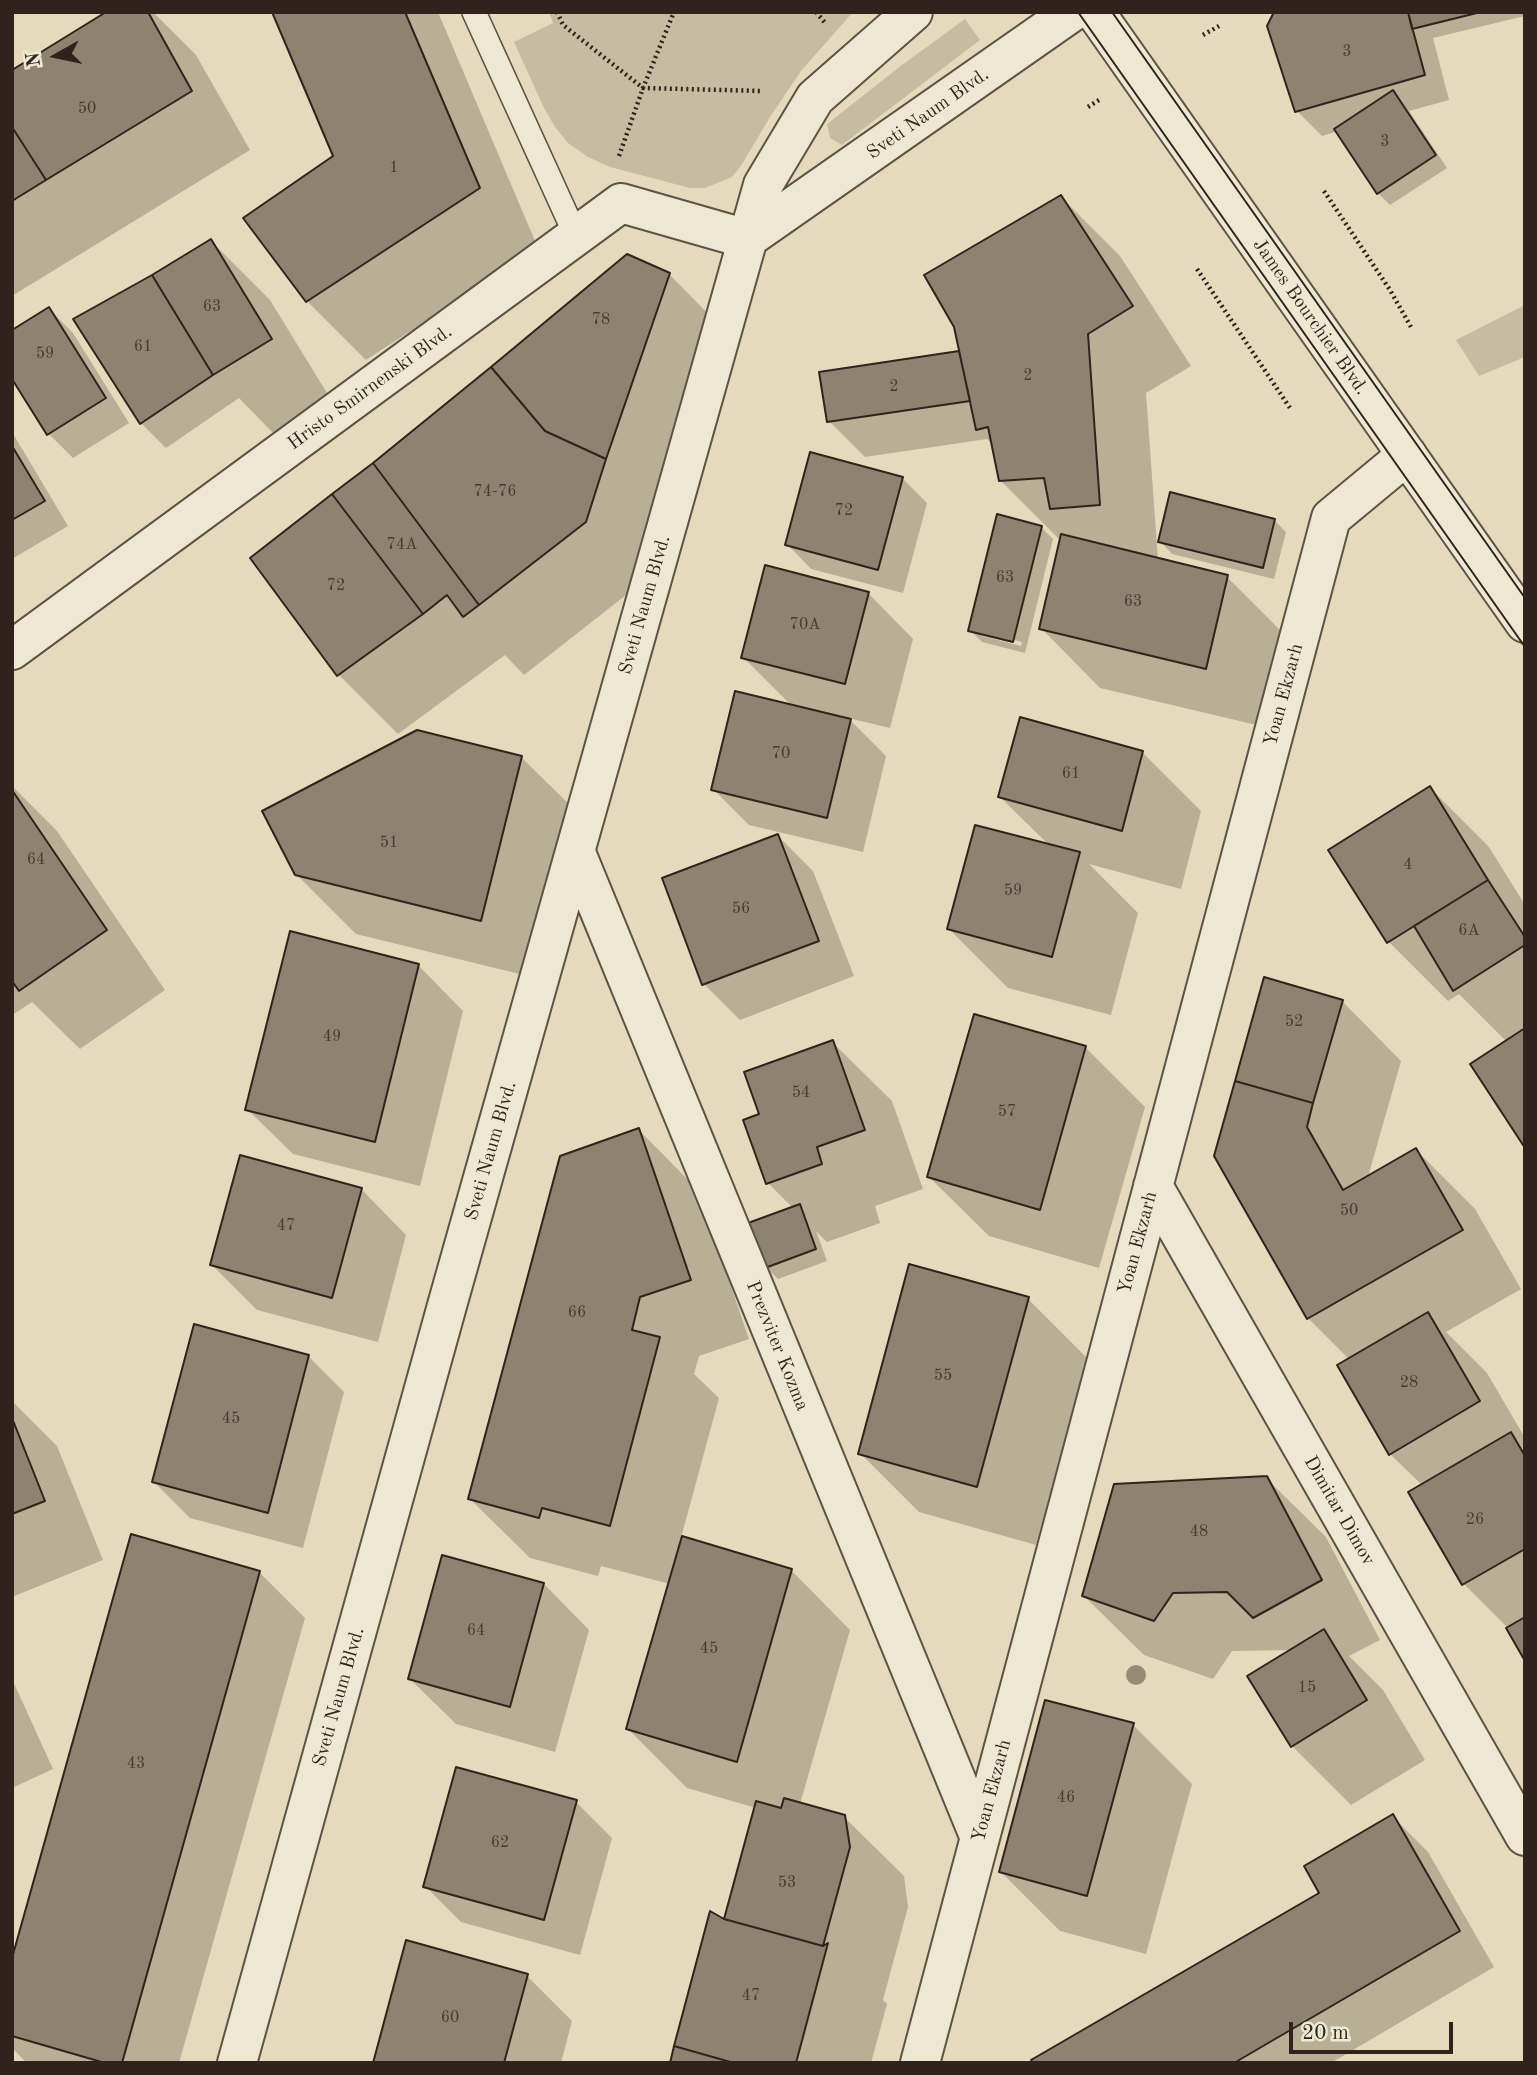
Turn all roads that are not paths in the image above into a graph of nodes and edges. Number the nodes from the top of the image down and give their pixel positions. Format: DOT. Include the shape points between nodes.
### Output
graph roads {
  1 [pos="474,12"];
  2 [pos="913,12"];
  3 [pos="1072,12"];
  4 [pos="1095,12"];
  5 [pos="576,236"];
  6 [pos="747,239"];
  7 [pos="1407,455"];
  8 [pos="1525,623"];
  9 [pos="12,650"];
  10 [pos="576,853"];
  11 [pos="1153,1186"];
  12 [pos="1525,1836"];
  13 [pos="979,1838"];
  14 [pos="237,2063"];
  15 [pos="920,2063"];
  1 -- 5 [label="lane"];
  2 -- 6 [label="street, Sveti Naum Blvd." via="815,98 763,186"];
  3 -- 6 [label="street, Sveti Naum Blvd."];
  4 -- 7 [label="street, James Bourchier Blvd."];
  5 -- 6 [label="street, Hristo Smirnenski Blvd." via="621,203"];
  5 -- 9 [label="street, Hristo Smirnenski Blvd."];
  6 -- 10 [label="street, Sveti Naum Blvd."];
  7 -- 8 [label="street, James Bourchier Blvd."];
  7 -- 11 [label="street, Yoan Ekzarh" via="1331,518"];
  10 -- 13 [label="street, Prezviter Kozma"];
  10 -- 14 [label="street, Sveti Naum Blvd."];
  11 -- 12 [label="street, Dimitar Dimov"];
  11 -- 13 [label="street, Yoan Ekzarh"];
  13 -- 15 [label="street, Yoan Ekzarh"];
}
